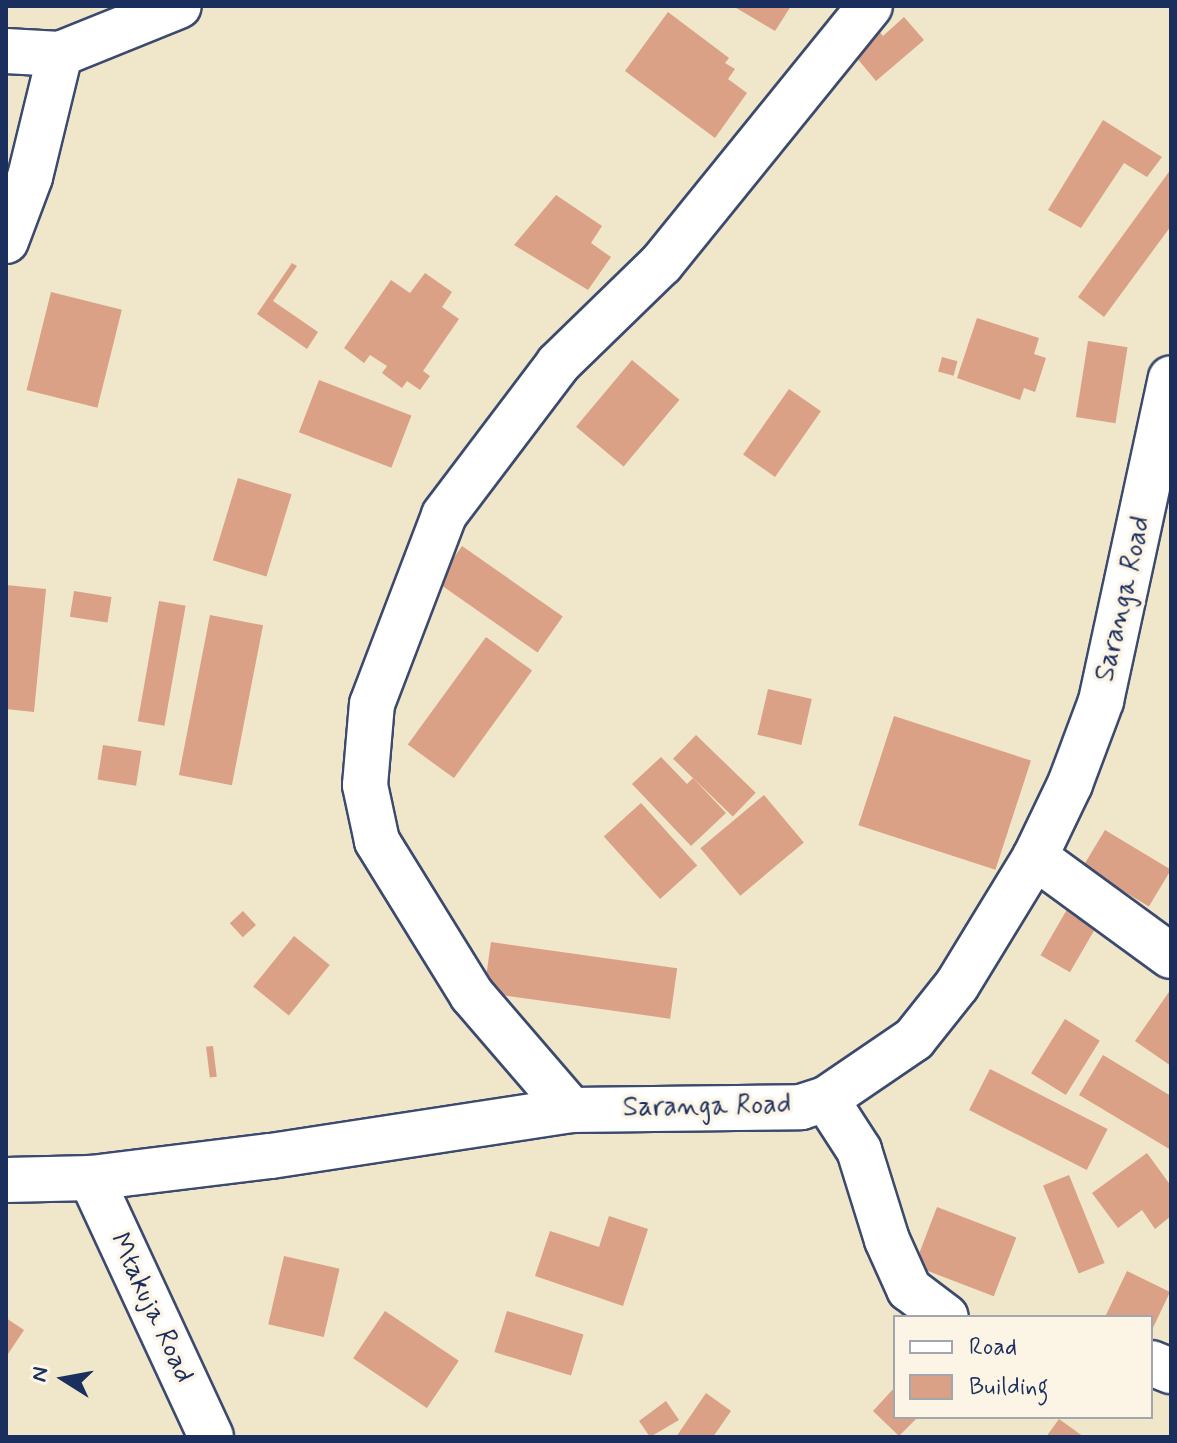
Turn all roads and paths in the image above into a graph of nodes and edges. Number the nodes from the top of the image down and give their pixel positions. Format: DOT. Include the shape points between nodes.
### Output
graph roads {
  1 [pos="179,6"];
  2 [pos="870,6"];
  3 [pos="6,51"];
  4 [pos="60,54"];
  5 [pos="6,241"];
  6 [pos="1171,378"];
  7 [pos="1035,857"];
  8 [pos="1171,956"];
  9 [pos="826,1099"];
  10 [pos="571,1110"];
  11 [pos="91,1178"];
  12 [pos="6,1180"];
  13 [pos="943,1315"];
  14 [pos="211,1437"];
  1 -- 4 [label="street"];
  2 -- 10 [label="street" via="661,264 558,364 444,515 372,704 365,785 377,841 472,995"];
  3 -- 4 [label="street"];
  4 -- 5 [label="street" via="30,177"];
  6 -- 7 [label="street, Saranga Road" via="1101,701"];
  7 -- 8 [label="street"];
  7 -- 9 [label="street, Saranga Road" via="957,985 914,1039"];
  9 -- 10 [label="street, Saranga Road" via="801,1107"];
  9 -- 13 [label="street" via="859,1150 887,1240 909,1289"];
  10 -- 11 [label="street, Saranga Road"];
  11 -- 12 [label="street, Saranga Road"];
  11 -- 14 [label="street, Mtakuja Road"];
}
